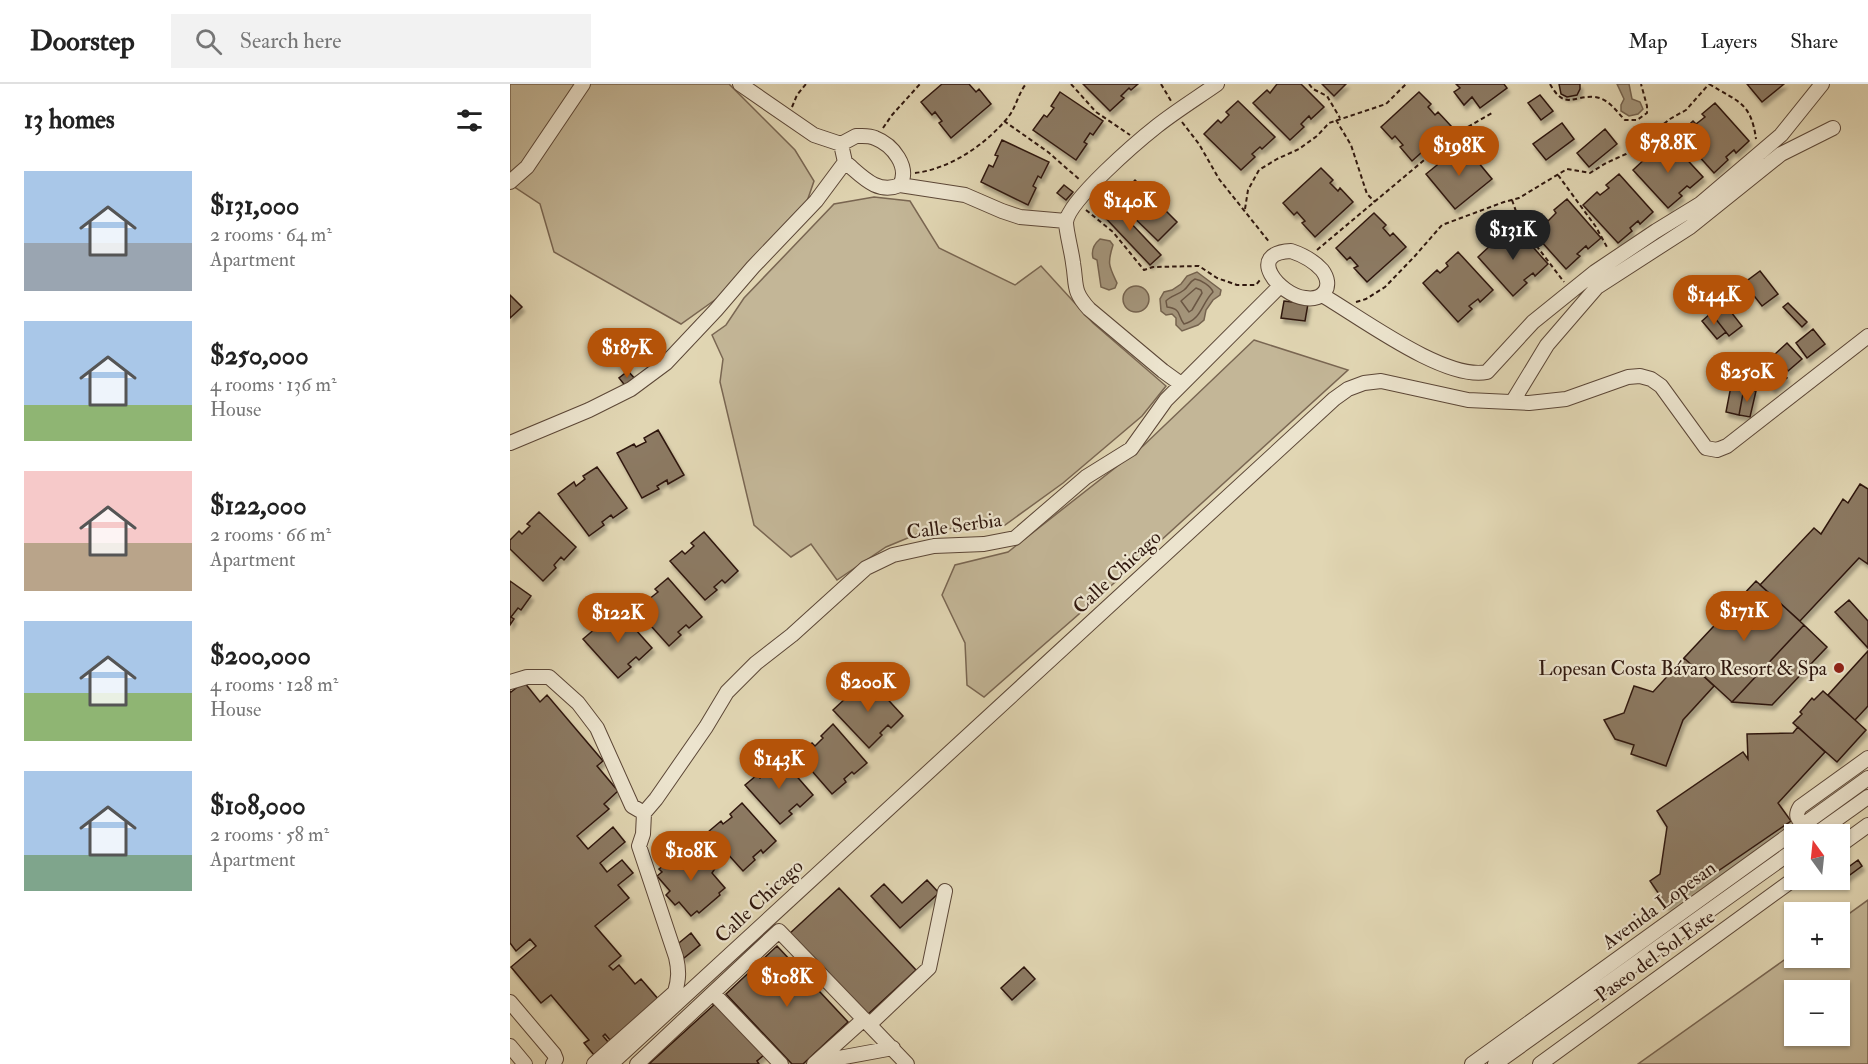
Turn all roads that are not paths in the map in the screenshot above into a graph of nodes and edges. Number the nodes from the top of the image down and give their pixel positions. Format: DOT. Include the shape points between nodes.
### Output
graph roads {
  1 [pos="582,84"];
  2 [pos="740,84"];
  3 [pos="1217,84"];
  4 [pos="1822,84"];
  5 [pos="1833,128"];
  6 [pos="842,144"];
  7 [pos="845,162"];
  8 [pos="902,179"];
  9 [pos="510,182"];
  10 [pos="1066,221"];
  11 [pos="1280,286"];
  12 [pos="1322,296"];
  13 [pos="1868,336"];
  14 [pos="1181,384"];
  15 [pos="1513,401"];
  16 [pos="510,443"];
  17 [pos="510,682"];
  18 [pos="1868,758"];
  19 [pos="1868,778"];
  20 [pos="1868,797"];
  21 [pos="644,813"];
  22 [pos="1802,824"];
  23 [pos="1804,824"];
  24 [pos="1830,824"];
  25 [pos="1868,825"];
  26 [pos="1850,838"];
  27 [pos="1784,839"];
  28 [pos="1784,857"];
  29 [pos="1784,886"];
  30 [pos="945,891"];
  31 [pos="713,993"];
  32 [pos="510,1002"];
  33 [pos="867,1021"];
  34 [pos="510,1046"];
  35 [pos="893,1048"];
  36 [pos="525,1064"];
  37 [pos="553,1064"];
  38 [pos="594,1064"];
  39 [pos="611,1064"];
  40 [pos="638,1064"];
  41 [pos="781,1064"];
  42 [pos="814,1064"];
  43 [pos="828,1064"];
  44 [pos="907,1064"];
  45 [pos="1472,1064"];
  46 [pos="1494,1064"];
  47 [pos="1540,1064"];
  1 -- 9 [label="street" via="527,167"];
  2 -- 6 [label="street" via="814,135"];
  3 -- 10 [label="street" via="1138,142 1077,202"];
  4 -- 12 [label="street" via="1781,135 1756,157 1700,204 1570,292 1533,322 1487,372 1476,374 1431,360"];
  5 -- 15 [label="street" via="1781,154 1690,227 1597,287 1547,345"];
  6 -- 7 [label="street"];
  6 -- 8 [label="street" via="856,136 877,138 900,159"];
  7 -- 8 [label="street" via="877,187 894,188"];
  7 -- 16 [label="street" via="816,201 666,363 631,389"];
  8 -- 10 [label="street" via="965,195 1020,217"];
  10 -- 14 [label="street" via="1078,297"];
  11 -- 12 [label="street" via="1301,298"];
  11 -- 12 [label="street" via="1268,265 1278,252 1291,251 1321,269 1328,283"];
  11 -- 14 [label="street, Calle Serbia"];
  13 -- 15 [label="street, Calle Chicago" via="1717,450 1706,448 1661,386 1640,376 1566,399"];
  14 -- 21 [label="street, Calle Serbia" via="1131,449 1086,477 1015,538 934,546 893,555 866,568 727,692"];
  15 -- 39 [label="street, Calle Chicago" via="1468,400 1381,381 1364,382 1341,394"];
  17 -- 21 [label="street" via="549,677 578,703 597,728 632,806"];
  18 -- 22 [label="street" via="1800,807 1796,813"];
  19 -- 23 [label="street, Avenida Lopesan"];
  20 -- 24 [label="street"];
  21 -- 38 [label="street" via="639,846 676,957 678,984 675,992"];
  25 -- 26 [label="street"];
  27 -- 45 [label="street, Avenida Lopesan"];
  28 -- 46 [label="street, Avenida Lopesan"];
  29 -- 47 [label="street, Paseo del Sol Este"];
  30 -- 33 [label="street" via="929,968"];
  31 -- 33 [label="street" via="779,932"];
  31 -- 40 [label="street"];
  31 -- 41 [label="street"];
  32 -- 37 [label="street" via="554,1054"];
  33 -- 35 [label="street"];
  33 -- 42 [label="street"];
  34 -- 36 [label="street"];
  35 -- 43 [label="street" via="838,1058"];
  35 -- 44 [label="street"];
}
